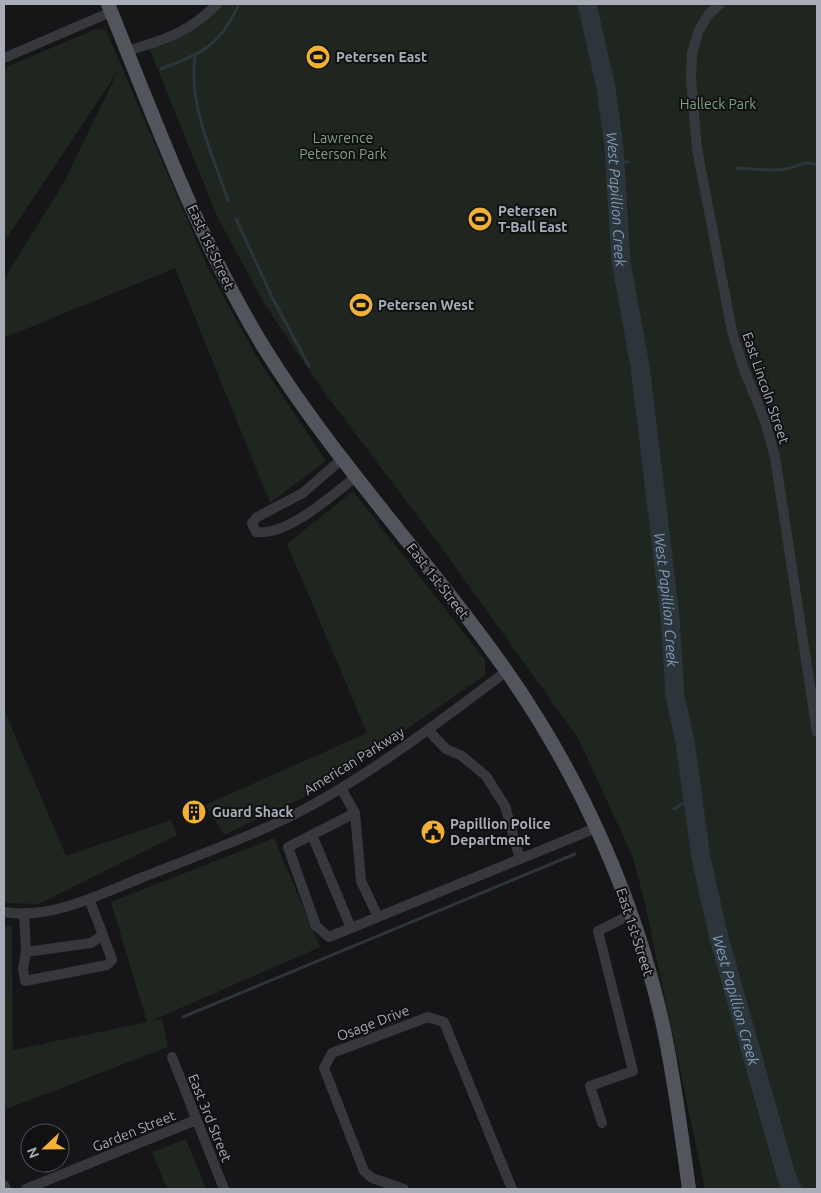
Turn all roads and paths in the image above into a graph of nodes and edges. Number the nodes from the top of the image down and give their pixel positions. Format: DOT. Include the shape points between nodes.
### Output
graph roads {
  1 [pos="217,4"];
  2 [pos="720,4"];
  3 [pos="110,8"];
  4 [pos="127,50"];
  5 [pos="4,58"];
  6 [pos="343,458"];
  7 [pos="357,476"];
  8 [pos="507,671"];
  9 [pos="428,730"];
  10 [pos="817,732"];
  11 [pos="341,788"];
  12 [pos="355,812"];
  13 [pos="596,828"];
  14 [pos="312,835"];
  15 [pos="520,859"];
  16 [pos="89,899"];
  17 [pos="4,912"];
  18 [pos="24,913"];
  19 [pos="630,915"];
  20 [pos="378,917"];
  21 [pos="350,928"];
  22 [pos="103,935"];
  23 [pos="26,952"];
  24 [pos="172,1057"];
  25 [pos="196,1120"];
  26 [pos="602,1122"];
  27 [pos="4,1185"];
  28 [pos="6,1189"];
  29 [pos="26,1189"];
  30 [pos="224,1189"];
  31 [pos="404,1189"];
  32 [pos="512,1189"];
  33 [pos="689,1189"];
  1 -- 4 [label="street" via="199,22 169,38"];
  2 -- 10 [label="street, East Lincoln Street" via="699,30 692,54 696,143 732,331 775,457"];
  3 -- 4 [label="main road, East 1st Street"];
  3 -- 5 [label="street"];
  4 -- 6 [label="main road, East 1st Street" via="225,280 264,348"];
  6 -- 7 [label="main road, East 1st Street"];
  6 -- 7 [label="street" via="303,493 257,516 252,523 256,532 265,533 304,517"];
  7 -- 8 [label="main road, East 1st Street"];
  8 -- 9 [label="street, American Parkway"];
  8 -- 13 [label="main road, East 1st Street" via="566,766"];
  9 -- 11 [label="street, American Parkway"];
  9 -- 15 [label="street" via="446,749 462,756 486,776 505,806"];
  11 -- 12 [label="street"];
  11 -- 16 [label="street, American Parkway" via="319,802 240,838"];
  12 -- 14 [label="street"];
  12 -- 20 [label="street" via="361,881"];
  13 -- 15 [label="street"];
  13 -- 19 [label="main road, East 1st Street"];
  14 -- 21 [label="street"];
  14 -- 21 [label="street" via="288,847 316,926 329,937"];
  15 -- 20 [label="street"];
  16 -- 18 [label="street, American Parkway" via="48,912"];
  16 -- 22 [label="street"];
  17 -- 18 [label="street, American Parkway"];
  18 -- 23 [label="street"];
  19 -- 26 [label="street" via="598,931 633,1070 590,1086"];
  19 -- 33 [label="main road, East 1st Street" via="663,1026"];
  20 -- 21 [label="street"];
  22 -- 23 [label="street" via="91,943"];
  22 -- 23 [label="street" via="112,960 107,965 25,981"];
  24 -- 25 [label="street, East 3rd Street"];
  25 -- 29 [label="street, Garden Street"];
  25 -- 30 [label="street, East 3rd Street"];
  27 -- 28 [label="street"];
  31 -- 32 [label="street, Osage Drive" via="372,1178 364,1171 324,1068 332,1053 428,1016 444,1022"];
}
